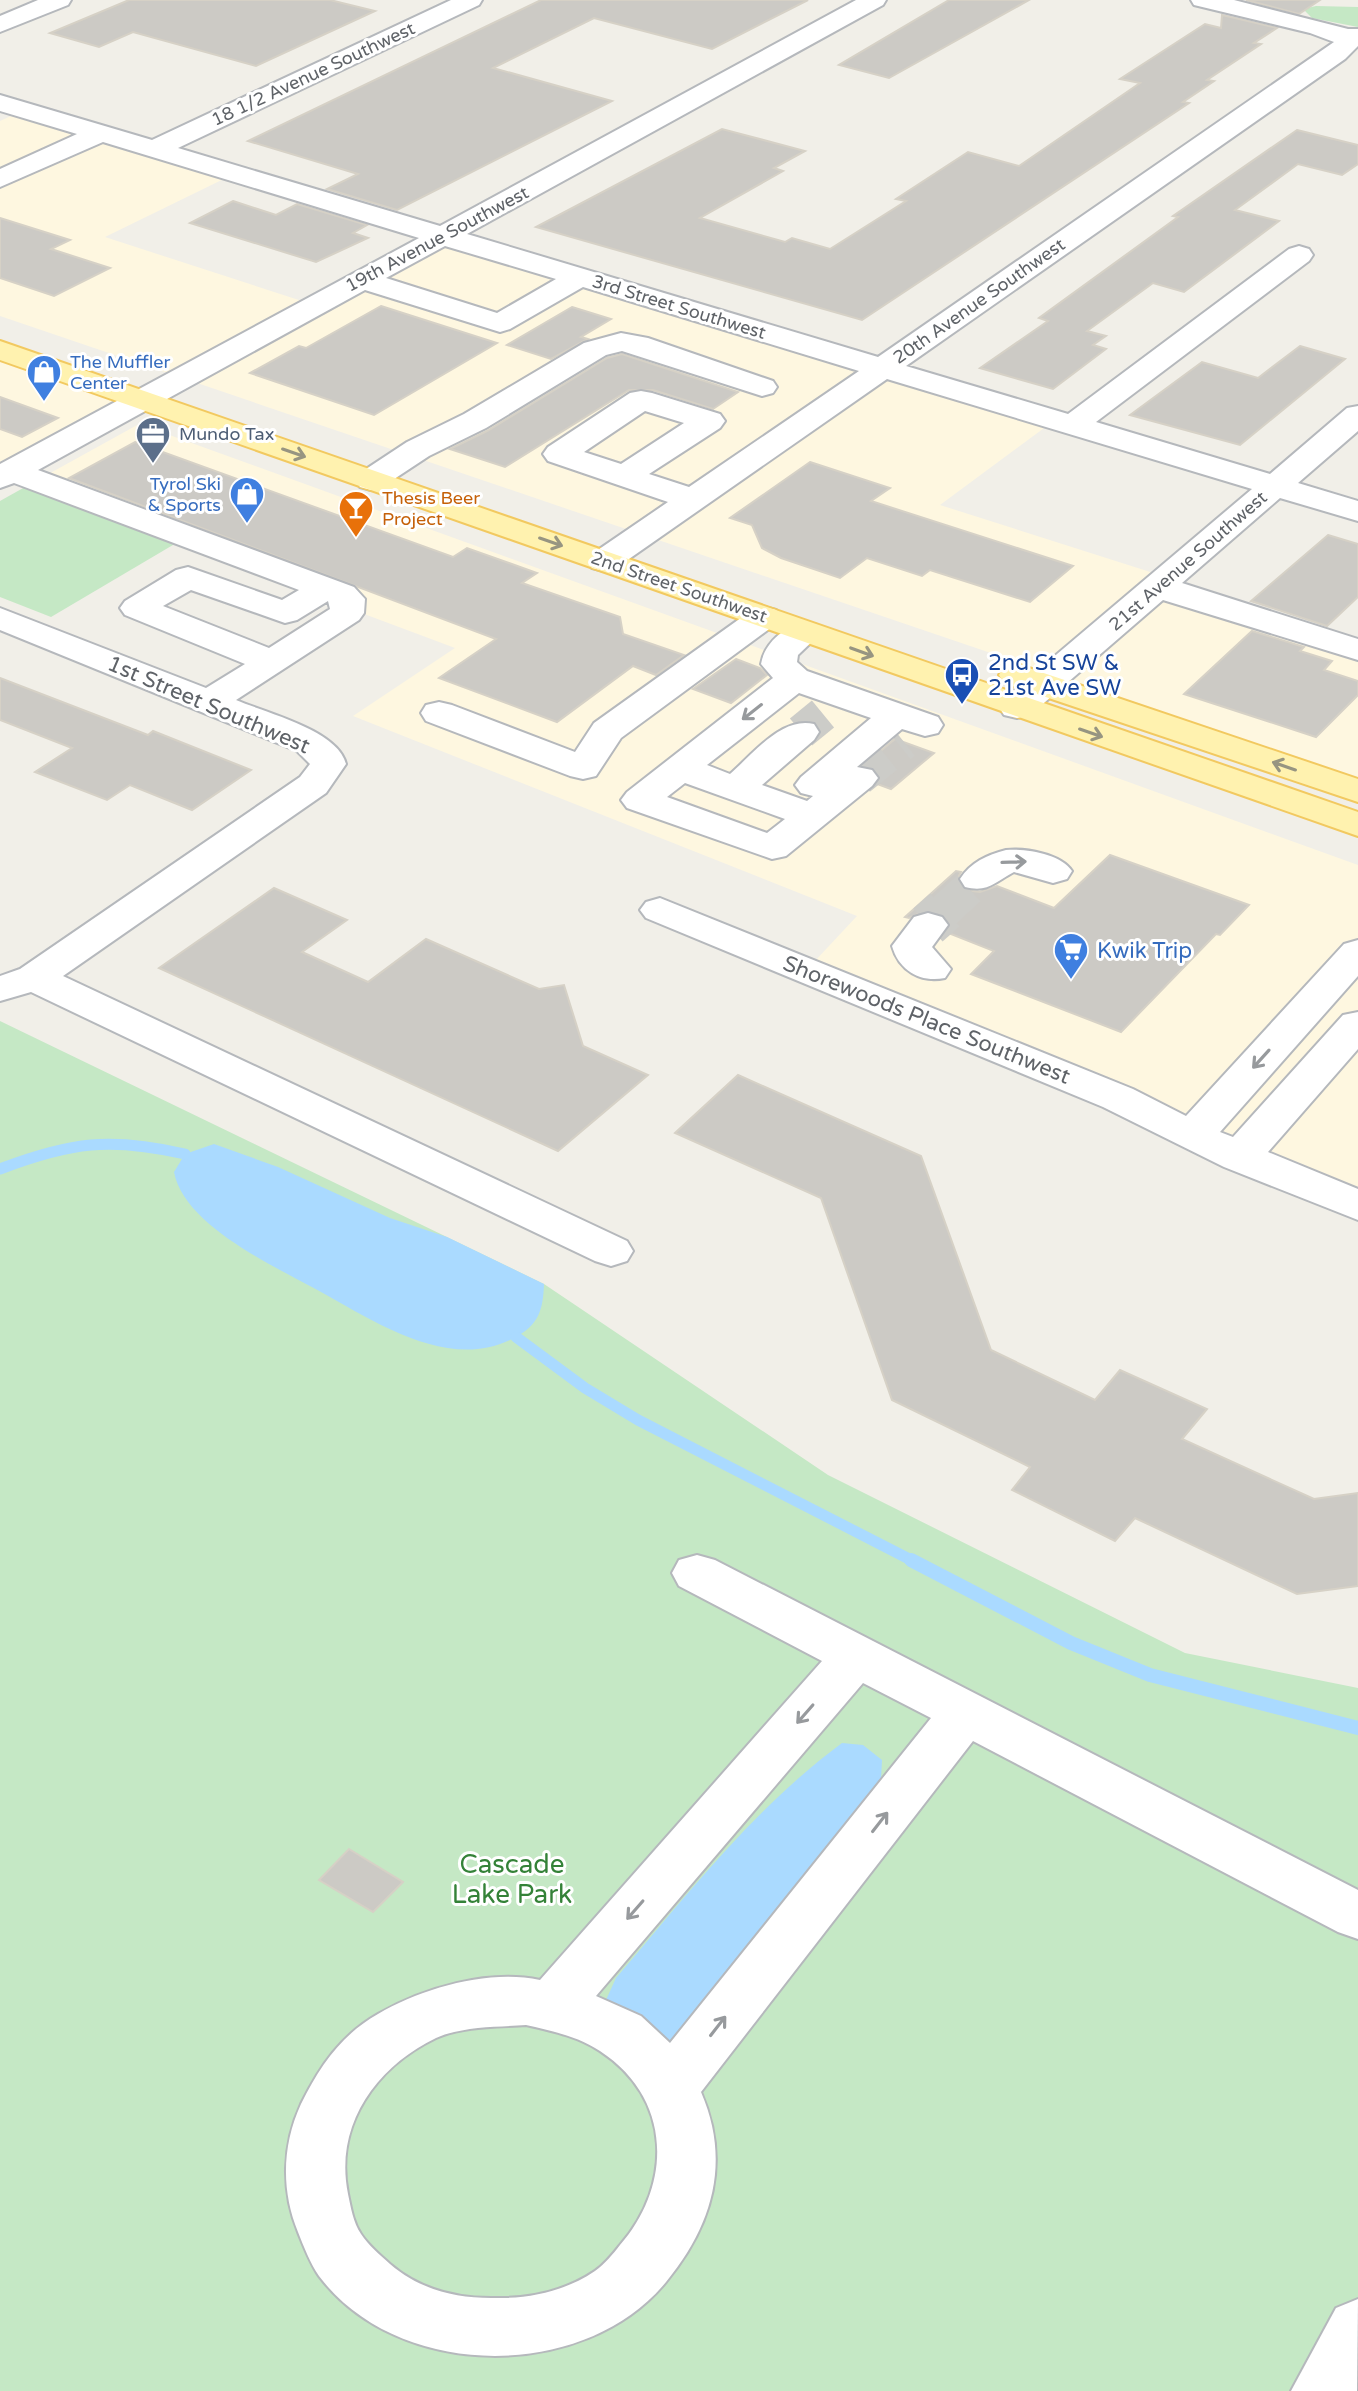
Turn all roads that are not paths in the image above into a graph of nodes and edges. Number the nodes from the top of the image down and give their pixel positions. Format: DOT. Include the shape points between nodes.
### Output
graph roads {
  1 [pos="59,0"];
  2 [pos="470,0"];
  3 [pos="874,0"];
  4 [pos="1203,0"];
  5 [pos="0,25"];
  6 [pos="1352,36"];
  7 [pos="0,103"];
  8 [pos="102,133"];
  9 [pos="155,149"];
  10 [pos="0,179"];
  11 [pos="445,236"];
  12 [pos="1299,255"];
  13 [pos="580,277"];
  14 [pos="362,280"];
  15 [pos="0,327"];
  16 [pos="0,350"];
  17 [pos="882,368"];
  18 [pos="762,387"];
  19 [pos="155,392"];
  20 [pos="824,408"];
  21 [pos="1358,415"];
  22 [pos="709,421"];
  23 [pos="1073,425"];
  24 [pos="384,471"];
  25 [pos="6,474"];
  26 [pos="624,476"];
  27 [pos="1275,486"];
  28 [pos="692,499"];
  29 [pos="1358,511"];
  30 [pos="617,551"];
  31 [pos="1158,587"];
  32 [pos="325,588"];
  33 [pos="285,613"];
  34 [pos="764,617"];
  35 [pos="0,618"];
  36 [pos="324,629"];
  37 [pos="805,632"];
  38 [pos="1358,650"];
  39 [pos="272,662"];
  40 [pos="913,671"];
  41 [pos="794,679"];
  42 [pos="1031,696"];
  43 [pos="209,702"];
  44 [pos="439,713"];
  45 [pos="866,719"];
  46 [pos="679,768"];
  47 [pos="853,784"];
  48 [pos="735,789"];
  49 [pos="1358,791"];
  50 [pos="800,812"];
  51 [pos="1358,825"];
  52 [pos="1053,871"];
  53 [pos="979,879"];
  54 [pos="660,910"];
  55 [pos="928,925"];
  56 [pos="1358,952"];
  57 [pos="931,969"];
  58 [pos="17,983"];
  59 [pos="1313,1001"];
  60 [pos="1358,1021"];
  61 [pos="1192,1136"];
  62 [pos="1239,1157"];
  63 [pos="1358,1206"];
  64 [pos="611,1251"];
  65 [pos="697,1573"];
  66 [pos="857,1655"];
  67 [pos="966,1712"];
  68 [pos="1358,1916"];
  69 [pos="552,2007"];
  70 [pos="670,2087"];
  71 [pos="1358,2328"];
  72 [pos="1323,2391"];
  1 -- 5 [label="street"];
  2 -- 9 [label="street, 18 1/2 Avenue Southwest"];
  3 -- 11 [label="street, 19th Avenue Southwest"];
  4 -- 6 [label="street"];
  6 -- 17 [label="street, 20th Avenue Southwest" via="1336,54"];
  7 -- 8 [label="street, 3rd Street Southwest"];
  8 -- 9 [label="street, 3rd Street Southwest"];
  8 -- 10 [label="street"];
  9 -- 11 [label="street, 3rd Street Southwest"];
  11 -- 13 [label="street, 3rd Street Southwest"];
  11 -- 14 [label="street, 19th Avenue Southwest"];
  12 -- 23 [label="street"];
  13 -- 14 [label="street" via="500,323"];
  13 -- 17 [label="street, 3rd Street Southwest"];
  14 -- 19 [label="street, 19th Avenue Southwest"];
  15 -- 19 [label="main road, 2nd Street Southwest"];
  16 -- 19 [label="main road, 2nd Street Southwest"];
  17 -- 20 [label="street, 20th Avenue Southwest"];
  17 -- 23 [label="street, 3rd Street Southwest"];
  18 -- 20 [label="street"];
  18 -- 22 [label="street"];
  18 -- 24 [label="street" via="637,344 611,343"];
  19 -- 24 [label="main road, 2nd Street Southwest"];
  19 -- 25 [label="street, 19th Avenue Southwest"];
  20 -- 28 [label="street, 20th Avenue Southwest"];
  21 -- 27 [label="street, 21st Avenue Southwest"];
  22 -- 26 [label="street"];
  22 -- 26 [label="street" via="641,400 559,454"];
  23 -- 27 [label="street, 3rd Street Southwest"];
  24 -- 30 [label="main road, 2nd Street Southwest"];
  25 -- 32 [label="street"];
  26 -- 28 [label="street"];
  27 -- 29 [label="street, 3rd Street Southwest"];
  27 -- 31 [label="street, 21st Avenue Southwest"];
  28 -- 30 [label="street, 20th Avenue Southwest"];
  30 -- 34 [label="main road, 2nd Street Southwest"];
  30 -- 42 [label="main road, 2nd Street Southwest"];
  31 -- 38 [label="street"];
  31 -- 42 [label="street, 21st Avenue Southwest"];
  32 -- 33 [label="street"];
  32 -- 36 [label="street" via="342,594 350,606"];
  33 -- 36 [label="street"];
  33 -- 39 [label="street" via="188,577 137,608"];
  34 -- 37 [label="main road, 2nd Street Southwest"];
  34 -- 44 [label="street" via="607,731 583,768"];
  35 -- 43 [label="street, 1st Street Southwest"];
  36 -- 39 [label="street"];
  37 -- 40 [label="main road, 2nd Street Southwest, one-way"];
  37 -- 41 [label="street" via="781,651 779,664"];
  39 -- 43 [label="street"];
  40 -- 42 [label="main road, 2nd Street Southwest"];
  40 -- 45 [label="street"];
  41 -- 45 [label="street"];
  41 -- 46 [label="street, one-way"];
  49 -- 42 [label="main road, 2nd Street Southwest, one-way"];
  42 -- 51 [label="main road, 2nd Street Southwest, one-way"];
  43 -- 58 [label="street, 1st Street Southwest" via="310,743 328,764 313,785"];
  45 -- 48 [label="street"];
  45 -- 50 [label="street"];
  46 -- 48 [label="street"];
  46 -- 50 [label="street" via="640,800 772,848"];
  47 -- 50 [label="street"];
  48 -- 50 [label="street"];
  53 -- 52 [label="street, one-way" via="1006,860"];
  54 -- 61 [label="street, Shorewoods Place Southwest" via="1118,1098"];
  55 -- 57 [label="street" via="912,946"];
  56 -- 59 [label="street"];
  58 -- 64 [label="street"];
  59 -- 60 [label="street"];
  59 -- 61 [label="street, one-way"];
  60 -- 62 [label="street"];
  61 -- 62 [label="street, Shorewoods Place Southwest"];
  62 -- 63 [label="street, Shorewoods Place Southwest"];
  65 -- 66 [label="street"];
  66 -- 67 [label="street"];
  66 -- 69 [label="street, one-way"];
  67 -- 68 [label="street"];
  70 -- 67 [label="street, one-way"];
  69 -- 70 [label="street" via="582,2013 632,2042"];
  69 -- 70 [label="street" via="526,2001 468,2004 413,2022 366,2054 331,2098 314,2149 316,2202 337,2252 377,2293 430,2320 492,2330 559,2320 617,2291 661,2246 685,2193 688,2137"];
  71 -- 72 [label="street"];
}
